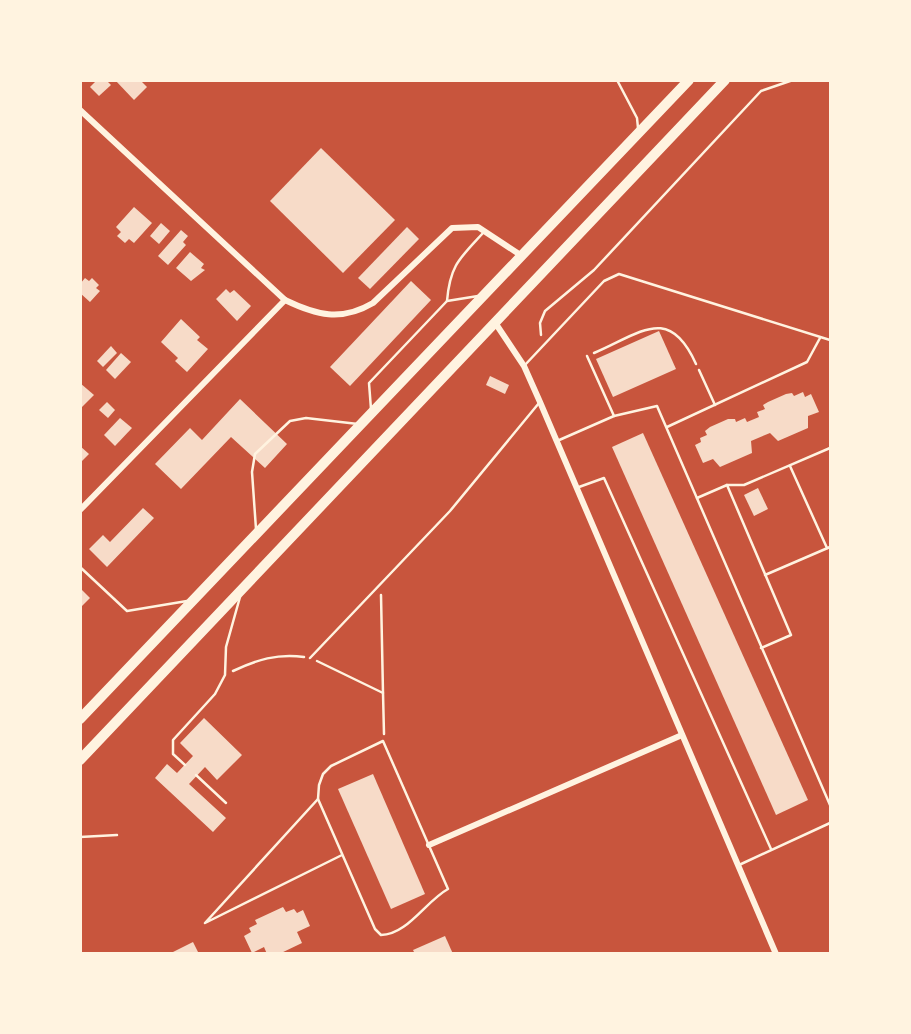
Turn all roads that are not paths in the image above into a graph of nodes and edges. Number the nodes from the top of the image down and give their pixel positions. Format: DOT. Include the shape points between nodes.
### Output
graph roads {
  1 [pos="617,80"];
  2 [pos="689,80"];
  3 [pos="725,80"];
  4 [pos="80,110"];
  5 [pos="638,134"];
  6 [pos="486,231"];
  7 [pos="522,256"];
  8 [pos="485,295"];
  9 [pos="285,300"];
  10 [pos="447,301"];
  11 [pos="496,324"];
  12 [pos="820,337"];
  13 [pos="831,340"];
  14 [pos="587,356"];
  15 [pos="524,366"];
  16 [pos="699,370"];
  17 [pos="540,402"];
  18 [pos="715,405"];
  19 [pos="372,414"];
  20 [pos="614,416"];
  21 [pos="362,424"];
  22 [pos="667,427"];
  23 [pos="556,440"];
  24 [pos="831,448"];
  25 [pos="790,466"];
  26 [pos="727,485"];
  27 [pos="576,488"];
  28 [pos="697,498"];
  29 [pos="80,510"];
  30 [pos="256,534"];
  31 [pos="829,547"];
  32 [pos="80,567"];
  33 [pos="765,575"];
  34 [pos="242,590"];
  35 [pos="194,600"];
  36 [pos="761,649"];
  37 [pos="310,658"];
  38 [pos="80,719"];
  39 [pos="682,735"];
  40 [pos="80,760"];
  41 [pos="185,765"];
  42 [pos="197,775"];
  43 [pos="318,799"];
  44 [pos="226,803"];
  45 [pos="831,805"];
  46 [pos="831,822"];
  47 [pos="117,835"];
  48 [pos="80,837"];
  49 [pos="429,845"];
  50 [pos="771,849"];
  51 [pos="342,855"];
  52 [pos="739,865"];
  53 [pos="776,954"];
  1 -- 5 [label="lane" via="637,118"];
  2 -- 5 [label="highway"];
  3 -- 11 [label="highway"];
  4 -- 9 [label="street"];
  5 -- 7 [label="highway"];
  6 -- 7 [label="street"];
  6 -- 9 [label="street" via="452,228 359,311 323,315"];
  6 -- 10 [label="lane" via="454,264"];
  7 -- 8 [label="highway"];
  8 -- 10 [label="lane"];
  8 -- 19 [label="highway"];
  9 -- 29 [label="street"];
  10 -- 19 [label="lane" via="369,383"];
  11 -- 15 [label="street"];
  11 -- 34 [label="highway"];
  12 -- 13 [label="lane"];
  12 -- 15 [label="lane" via="619,274 604,281"];
  12 -- 18 [label="lane" via="807,362"];
  14 -- 20 [label="lane"];
  15 -- 17 [label="street"];
  16 -- 18 [label="lane"];
  17 -- 23 [label="street"];
  17 -- 37 [label="lane" via="450,511"];
  18 -- 22 [label="lane"];
  19 -- 21 [label="highway"];
  20 -- 22 [label="lane" via="657,406"];
  20 -- 23 [label="lane"];
  21 -- 30 [label="highway"];
  21 -- 30 [label="lane" via="306,418 290,421 255,454"];
  22 -- 28 [label="lane"];
  23 -- 27 [label="street"];
  24 -- 25 [label="lane"];
  25 -- 26 [label="lane" via="744,485"];
  25 -- 31 [label="lane"];
  26 -- 28 [label="lane"];
  26 -- 33 [label="lane"];
  27 -- 39 [label="street"];
  27 -- 50 [label="lane" via="604,478"];
  28 -- 36 [label="lane"];
  30 -- 35 [label="highway"];
  31 -- 33 [label="lane"];
  32 -- 35 [label="lane" via="127,611"];
  33 -- 36 [label="lane" via="791,635"];
  34 -- 40 [label="highway"];
  34 -- 41 [label="lane" via="226,647 225,675 215,694 173,740 173,754"];
  35 -- 38 [label="highway"];
  36 -- 45 [label="lane"];
  39 -- 49 [label="street"];
  39 -- 52 [label="street"];
  42 -- 44 [label="lane"];
  43 -- 49 [label="lane" via="323,775 331,766 383,741"];
  43 -- 51 [label="lane"];
  43 -- 51 [label="lane" via="205,923"];
  46 -- 50 [label="lane"];
  47 -- 48 [label="lane"];
  49 -- 51 [label="lane" via="448,889 391,935 381,935 375,929"];
  50 -- 52 [label="lane"];
  52 -- 53 [label="street"];
}
